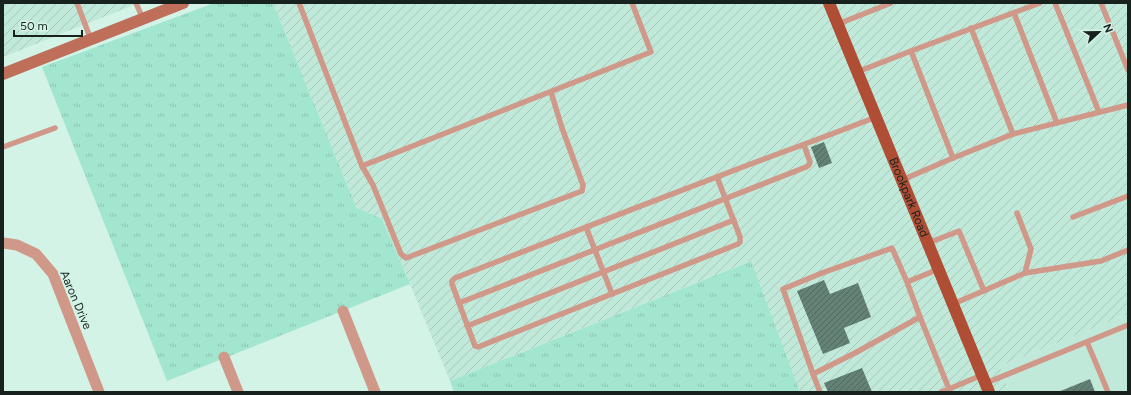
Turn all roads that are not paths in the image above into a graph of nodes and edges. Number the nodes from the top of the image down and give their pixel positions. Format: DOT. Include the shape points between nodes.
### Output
graph roads {
  1 [pos="77,3"];
  2 [pos="136,3"];
  3 [pos="183,3"];
  4 [pos="299,3"];
  5 [pos="632,3"];
  6 [pos="829,3"];
  7 [pos="891,3"];
  8 [pos="1040,3"];
  9 [pos="1055,3"];
  10 [pos="1101,3"];
  11 [pos="1014,12"];
  12 [pos="143,19"];
  13 [pos="838,24"];
  14 [pos="971,28"];
  15 [pos="91,40"];
  16 [pos="911,51"];
  17 [pos="1128,70"];
  18 [pos="858,72"];
  19 [pos="3,74"];
  20 [pos="551,92"];
  21 [pos="1128,105"];
  22 [pos="1099,112"];
  23 [pos="876,117"];
  24 [pos="1057,123"];
  25 [pos="55,128"];
  26 [pos="1013,134"];
  27 [pos="804,145"];
  28 [pos="3,147"];
  29 [pos="953,158"];
  30 [pos="362,166"];
  31 [pos="717,177"];
  32 [pos="902,180"];
  33 [pos="1128,196"];
  34 [pos="725,199"];
  35 [pos="1017,214"];
  36 [pos="1073,217"];
  37 [pos="734,220"];
  38 [pos="586,227"];
  39 [pos="3,243"];
  40 [pos="928,243"];
  41 [pos="595,250"];
  42 [pos="1128,250"];
  43 [pos="939,269"];
  44 [pos="604,272"];
  45 [pos="1025,273"];
  46 [pos="906,282"];
  47 [pos="984,291"];
  48 [pos="612,294"];
  49 [pos="459,303"];
  50 [pos="953,304"];
  51 [pos="343,311"];
  52 [pos="920,316"];
  53 [pos="1128,325"];
  54 [pos="467,326"];
  55 [pos="1087,342"];
  56 [pos="224,357"];
  57 [pos="813,374"];
  58 [pos="986,383"];
  59 [pos="949,390"];
  60 [pos="99,392"];
  61 [pos="238,392"];
  62 [pos="375,392"];
  63 [pos="820,392"];
  64 [pos="941,392"];
  65 [pos="1108,392"];
  1 -- 15 [label="lane"];
  2 -- 12 [label="lane"];
  3 -- 12 [label="main road"];
  4 -- 30 [label="lane"];
  5 -- 20 [label="lane" via="651,52"];
  6 -- 13 [label="main road, Brookpark Road"];
  7 -- 13 [label="lane"];
  8 -- 11 [label="lane"];
  9 -- 22 [label="lane"];
  10 -- 17 [label="lane"];
  11 -- 14 [label="lane"];
  11 -- 24 [label="lane"];
  12 -- 15 [label="main road"];
  13 -- 18 [label="main road, Brookpark Road"];
  14 -- 16 [label="lane"];
  14 -- 26 [label="lane"];
  15 -- 19 [label="main road"];
  16 -- 18 [label="lane"];
  16 -- 29 [label="lane"];
  18 -- 23 [label="main road, Brookpark Road"];
  20 -- 30 [label="lane"];
  20 -- 30 [label="lane" via="583,185 582,191 406,258 401,254 373,185"];
  21 -- 22 [label="lane"];
  22 -- 24 [label="lane"];
  23 -- 27 [label="lane"];
  23 -- 32 [label="main road, Brookpark Road"];
  24 -- 26 [label="lane"];
  25 -- 28 [label="lane"];
  26 -- 29 [label="lane"];
  27 -- 31 [label="lane"];
  27 -- 34 [label="lane" via="809,165"];
  29 -- 32 [label="lane"];
  31 -- 34 [label="lane"];
  31 -- 38 [label="lane"];
  32 -- 40 [label="main road, Brookpark Road"];
  33 -- 36 [label="lane"];
  34 -- 37 [label="lane"];
  34 -- 41 [label="lane"];
  35 -- 45 [label="lane" via="1031,249"];
  37 -- 44 [label="lane"];
  37 -- 48 [label="lane" via="740,237 738,244"];
  38 -- 41 [label="lane"];
  38 -- 49 [label="lane" via="455,278 452,284"];
  39 -- 60 [label="street, Aaron Drive" via="17,244 36,254 53,274"];
  40 -- 43 [label="main road, Brookpark Road"];
  40 -- 47 [label="lane" via="959,231"];
  41 -- 44 [label="lane"];
  41 -- 49 [label="lane"];
  42 -- 45 [label="lane" via="1101,261"];
  43 -- 46 [label="lane"];
  43 -- 50 [label="main road, Brookpark Road"];
  44 -- 48 [label="lane"];
  44 -- 54 [label="lane"];
  45 -- 47 [label="lane"];
  46 -- 52 [label="lane"];
  46 -- 57 [label="lane" via="892,248 783,289"];
  47 -- 50 [label="lane"];
  48 -- 54 [label="lane" via="478,347 475,346"];
  49 -- 54 [label="lane"];
  50 -- 58 [label="main road, Brookpark Road"];
  51 -- 62 [label="street"];
  52 -- 57 [label="lane"];
  52 -- 59 [label="lane"];
  53 -- 55 [label="lane"];
  55 -- 58 [label="lane"];
  55 -- 65 [label="lane"];
  56 -- 61 [label="street"];
  57 -- 63 [label="lane"];
  58 -- 59 [label="lane"];
  59 -- 64 [label="lane"];
}
